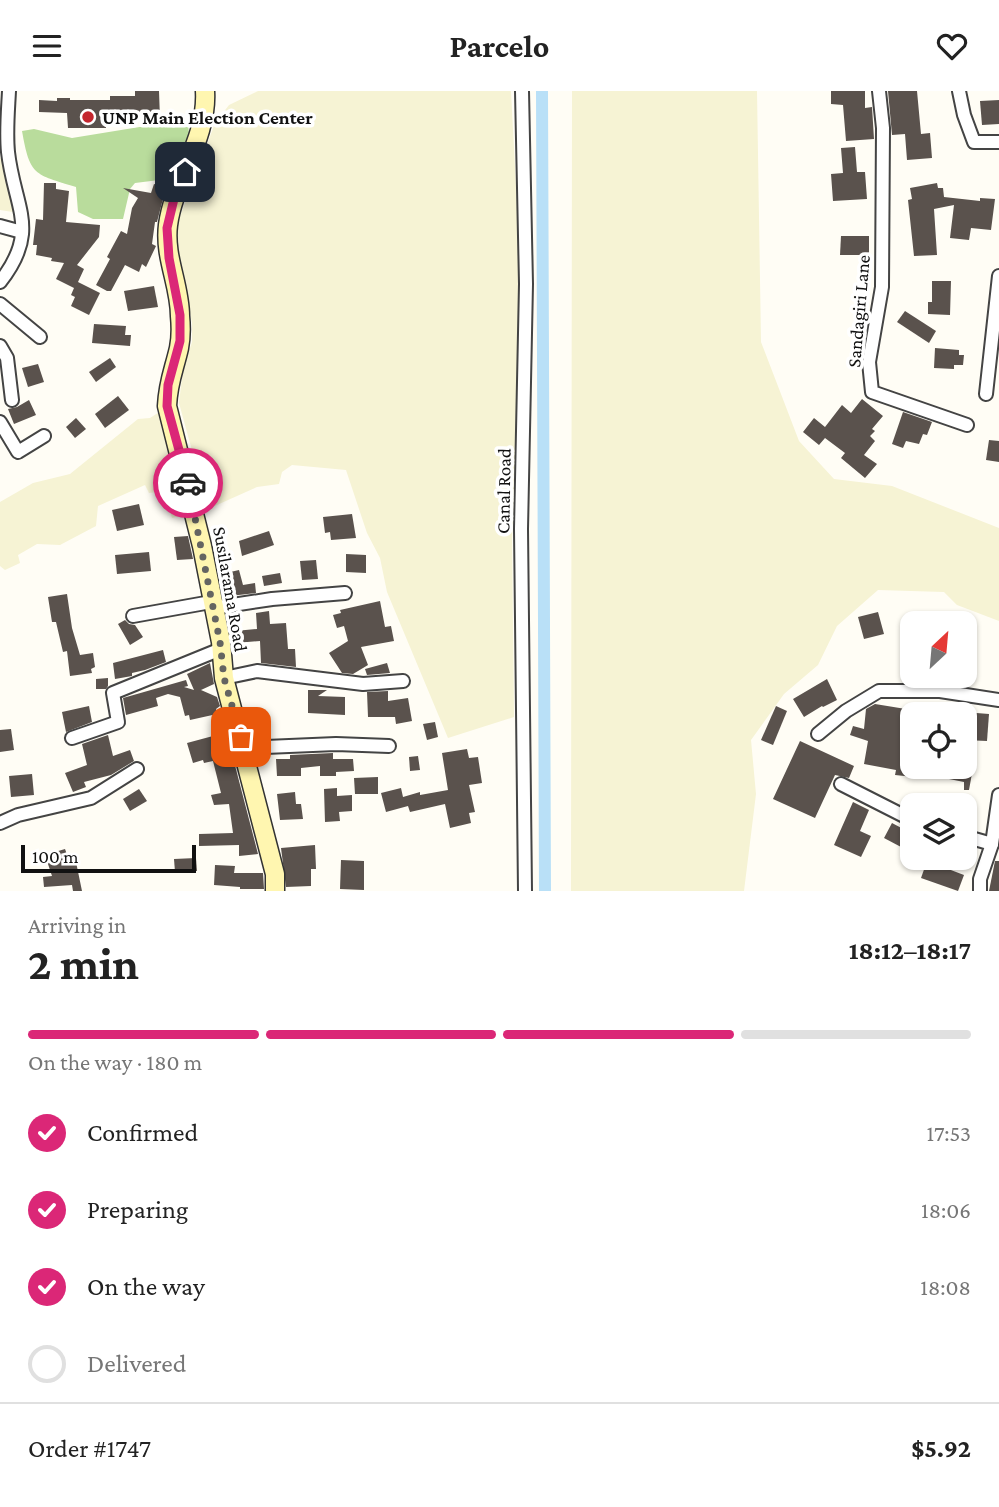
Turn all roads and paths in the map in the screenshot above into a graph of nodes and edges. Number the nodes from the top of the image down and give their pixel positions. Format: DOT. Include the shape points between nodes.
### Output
graph roads {
  1 [pos="9,91"];
  2 [pos="205,91"];
  3 [pos="522,91"];
  4 [pos="879,91"];
  5 [pos="959,91"];
  6 [pos="999,142"];
  7 [pos="0,226"];
  8 [pos="22,232"];
  9 [pos="999,276"];
  10 [pos="0,282"];
  11 [pos="0,304"];
  12 [pos="40,337"];
  13 [pos="0,346"];
  14 [pos="986,394"];
  15 [pos="12,400"];
  16 [pos="0,422"];
  17 [pos="967,425"];
  18 [pos="44,436"];
  19 [pos="9,452"];
  20 [pos="345,593"];
  21 [pos="212,605"];
  22 [pos="133,616"];
  23 [pos="221,649"];
  24 [pos="224,678"];
  25 [pos="403,681"];
  26 [pos="999,700"];
  27 [pos="818,734"];
  28 [pos="72,738"];
  29 [pos="389,746"];
  30 [pos="244,748"];
  31 [pos="137,769"];
  32 [pos="841,784"];
  33 [pos="999,795"];
  34 [pos="900,814"];
  35 [pos="0,823"];
  36 [pos="977,840"];
  37 [pos="992,844"];
  38 [pos="275,891"];
  39 [pos="525,891"];
  40 [pos="980,891"];
  1 -- 8 [label="street" via="8,149"];
  2 -- 21 [label="street, Susilarama Road" via="199,129 167,228 180,341 167,406"];
  3 -- 39 [label="street, Canal Road"];
  4 -- 17 [label="street, Sandagiri Lane" via="882,287 869,362 872,393"];
  5 -- 6 [label="street" via="974,142"];
  7 -- 8 [label="street"];
  8 -- 10 [label="street" via="18,255"];
  9 -- 14 [label="street"];
  11 -- 12 [label="street"];
  13 -- 15 [label="street" via="7,358"];
  16 -- 18 [label="street" via="19,452"];
  16 -- 19 [label="street"];
  20 -- 21 [label="street"];
  21 -- 22 [label="street"];
  21 -- 23 [label="street, Susilarama Road"];
  23 -- 24 [label="street, Susilarama Road"];
  23 -- 28 [label="street" via="113,693 118,722"];
  24 -- 25 [label="street" via="257,671 363,684"];
  24 -- 30 [label="street, Susilarama Road"];
  26 -- 27 [label="street" via="940,691 880,691"];
  29 -- 30 [label="street"];
  30 -- 38 [label="street, Susilarama Road" via="275,874"];
  31 -- 35 [label="street" via="92,798"];
  32 -- 34 [label="street"];
  33 -- 37 [label="street"];
  36 -- 37 [label="street"];
  37 -- 40 [label="street"];
}
